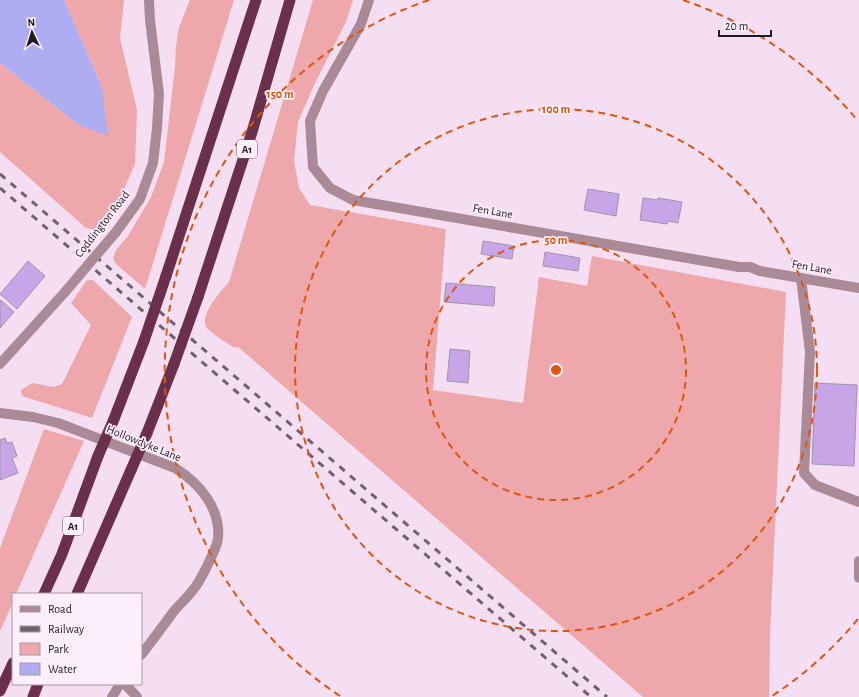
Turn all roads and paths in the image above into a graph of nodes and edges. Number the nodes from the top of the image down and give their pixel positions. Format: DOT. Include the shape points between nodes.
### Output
graph roads {
  1 [pos="149,0"];
  2 [pos="256,0"];
  3 [pos="290,0"];
  4 [pos="369,0"];
  5 [pos="801,278"];
  6 [pos="859,288"];
  7 [pos="0,364"];
  8 [pos="0,413"];
  9 [pos="859,502"];
  10 [pos="859,561"];
  11 [pos="859,578"];
  12 [pos="44,593"];
  13 [pos="77,593"];
  14 [pos="142,654"];
  15 [pos="12,665"];
  16 [pos="38,685"];
  17 [pos="119,685"];
  18 [pos="126,685"];
  19 [pos="0,691"];
  20 [pos="33,697"];
  21 [pos="112,697"];
  22 [pos="137,697"];
  1 -- 7 [label="street, Coddington Road, bridge" via="159,94 153,163 140,199 116,232"];
  2 -- 12 [label="highway, A1, bridge" via="144,341"];
  3 -- 13 [label="highway, A1, bridge" via="252,132 174,364"];
  4 -- 5 [label="street, Fen Lane" via="361,24 323,91 310,121 313,167 330,188 353,200 731,266 750,267"];
  5 -- 6 [label="street, Fen Lane"];
  5 -- 9 [label="street" via="810,352 804,473 815,485"];
  8 -- 14 [label="street, Hollowdyke Lane" via="58,423 175,468 202,490 210,503 216,519 218,540 210,560 196,586"];
  10 -- 11 [label="street"];
  15 -- 19 [label="highway"];
  16 -- 20 [label="highway"];
  17 -- 21 [label="street"];
  18 -- 22 [label="street"];
}
